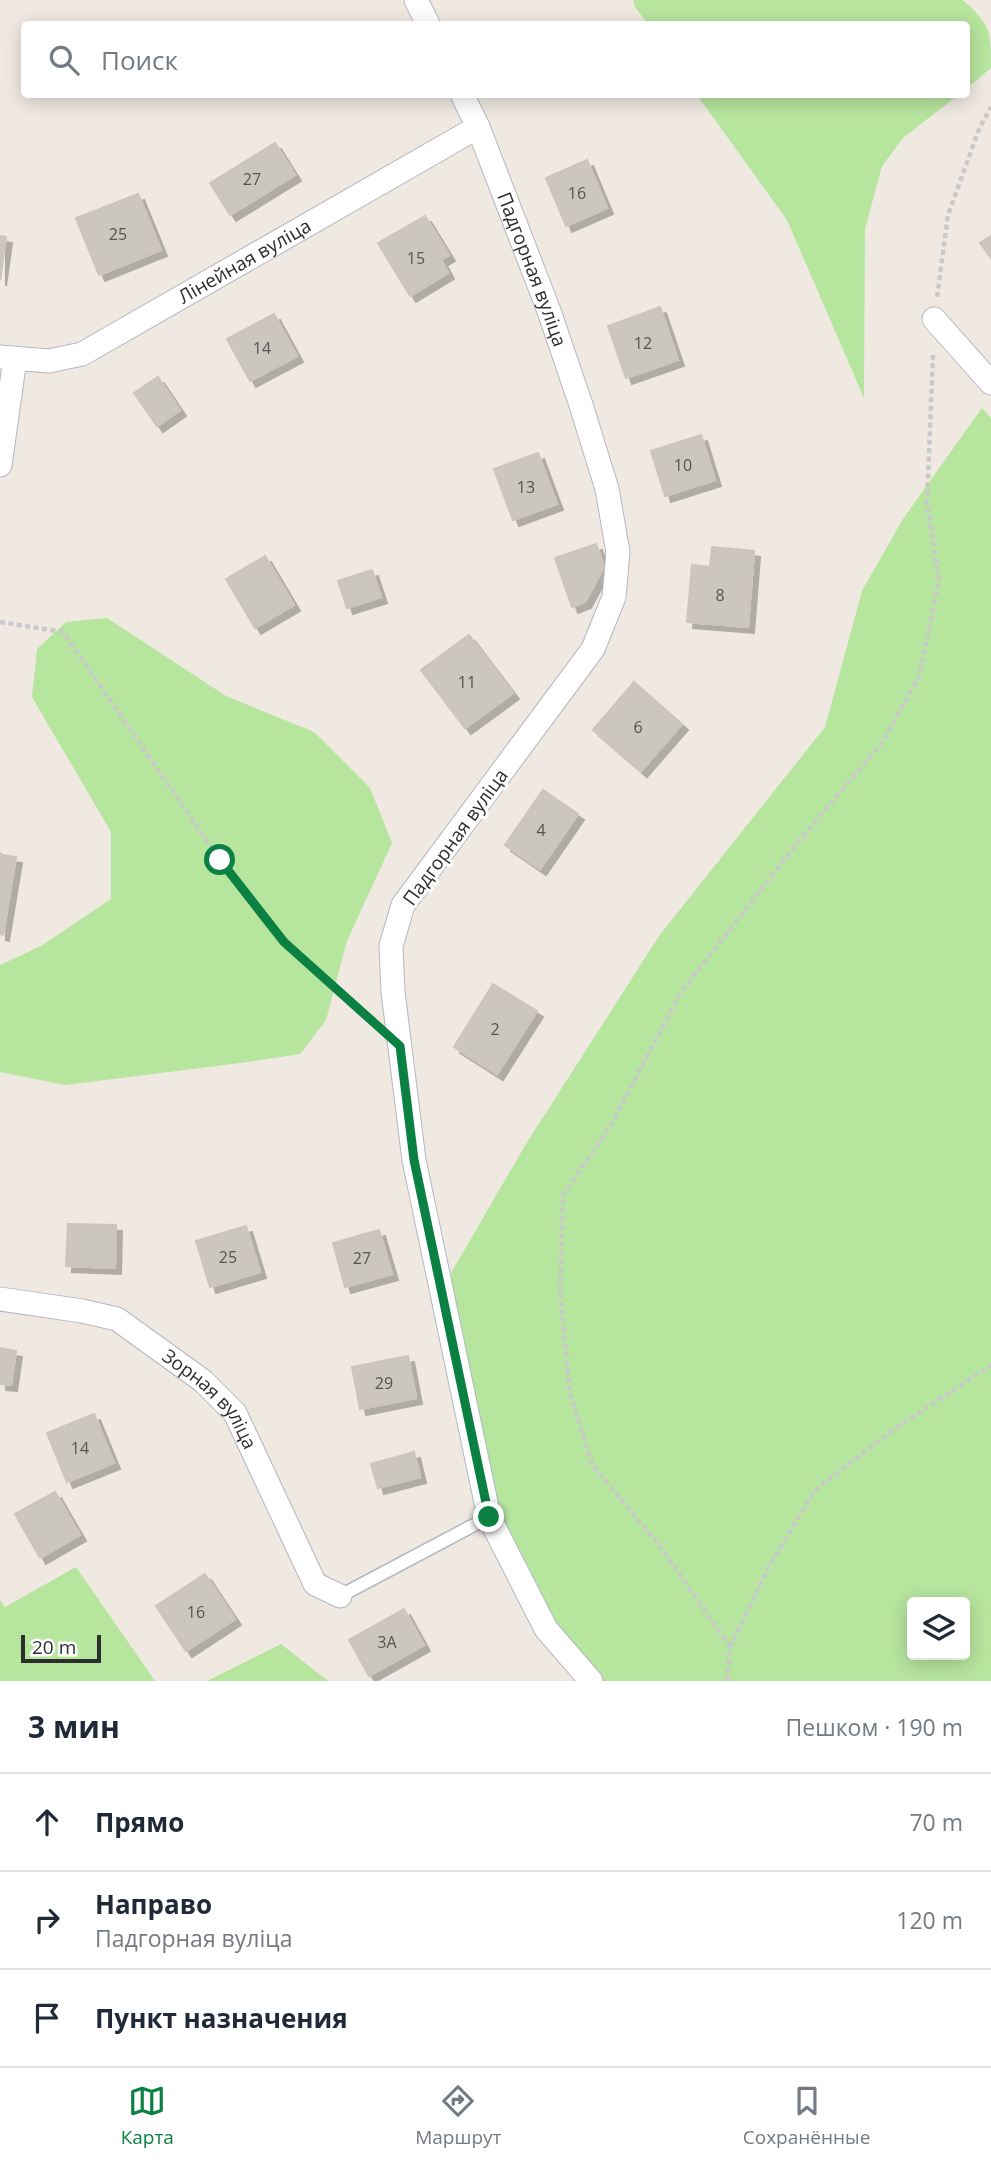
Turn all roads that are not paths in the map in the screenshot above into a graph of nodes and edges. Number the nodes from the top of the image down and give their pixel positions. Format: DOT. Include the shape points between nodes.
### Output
graph roads {
  1 [pos="416,0"];
  2 [pos="426,21"];
  3 [pos="464,98"];
  4 [pos="478,127"];
  5 [pos="934,319"];
  6 [pos="8,358"];
  7 [pos="991,383"];
  8 [pos="0,465"];
  9 [pos="0,1299"];
  10 [pos="489,1517"];
  11 [pos="341,1596"];
  12 [pos="592,1681"];
  1 -- 2 [label="street"];
  3 -- 4 [label="street, Падгорная вуліца"];
  4 -- 6 [label="street, Лінейная вуліца" via="82,354 49,361"];
  4 -- 10 [label="street, Падгорная вуліца" via="581,404 607,489 618,552 614,597 593,649 403,905 391,946 414,1160"];
  5 -- 7 [label="street"];
  6 -- 8 [label="street"];
  9 -- 11 [label="street, Зорная вуліца" via="117,1319 203,1381 235,1413 315,1584"];
  10 -- 11 [label="lane"];
  10 -- 12 [label="street, Падгорная вуліца" via="546,1629"];
}
